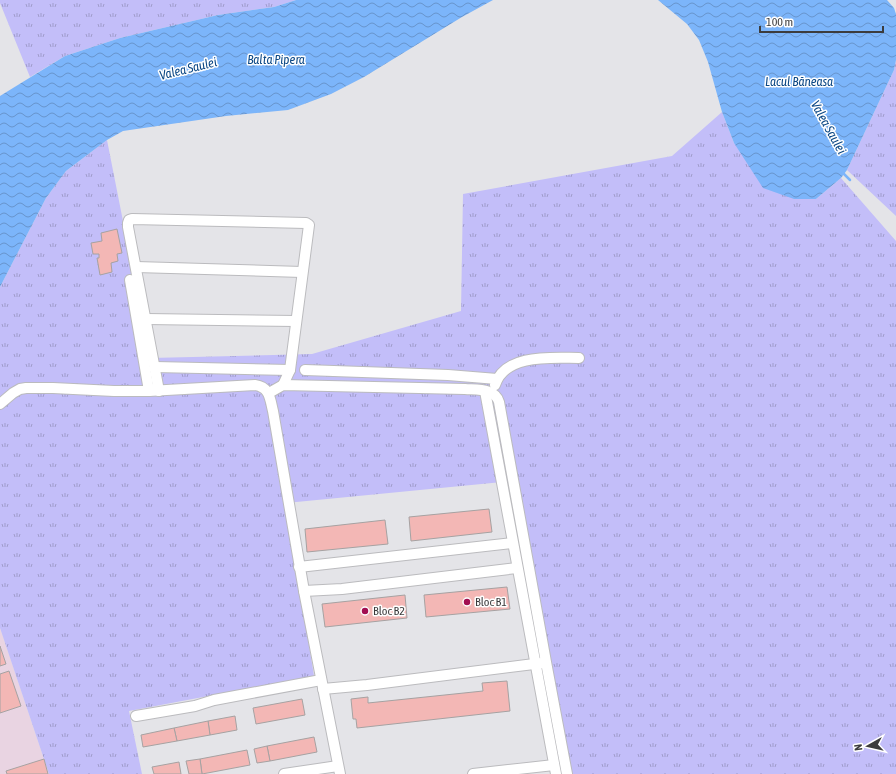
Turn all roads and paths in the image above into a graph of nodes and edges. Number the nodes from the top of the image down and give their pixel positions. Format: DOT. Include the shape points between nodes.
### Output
graph roads {
  1 [pos="136,267"];
  2 [pos="302,272"];
  3 [pos="130,280"];
  4 [pos="146,319"];
  5 [pos="296,321"];
  6 [pos="579,358"];
  7 [pos="155,367"];
  8 [pos="290,370"];
  9 [pos="304,370"];
  10 [pos="497,378"];
  11 [pos="283,385"];
  12 [pos="154,391"];
  13 [pos="489,392"];
  14 [pos="269,393"];
  15 [pos="0,404"];
  16 [pos="512,543"];
  17 [pos="299,567"];
  18 [pos="517,568"];
  19 [pos="304,591"];
  20 [pos="546,662"];
  21 [pos="535,663"];
  22 [pos="322,684"];
  23 [pos="553,702"];
  24 [pos="542,704"];
  25 [pos="136,716"];
  26 [pos="339,770"];
  27 [pos="555,770"];
  28 [pos="294,773"];
  29 [pos="284,774"];
  30 [pos="473,774"];
  31 [pos="567,774"];
  1 -- 2 [label="street"];
  1 -- 2 [label="street" via="128,227 129,220 306,223 310,229"];
  1 -- 4 [label="street"];
  2 -- 5 [label="street"];
  3 -- 12 [label="street"];
  4 -- 5 [label="street"];
  4 -- 7 [label="street"];
  5 -- 8 [label="street"];
  6 -- 10 [label="street" via="532,359 506,369"];
  7 -- 8 [label="street"];
  7 -- 12 [label="street"];
  8 -- 11 [label="street"];
  9 -- 10 [label="street"];
  10 -- 13 [label="street"];
  11 -- 13 [label="street"];
  11 -- 14 [label="street"];
  12 -- 14 [label="street" via="255,385"];
  12 -- 15 [label="street" via="26,388 13,393"];
  13 -- 16 [label="street"];
  13 -- 20 [label="street" via="498,398 499,402"];
  14 -- 17 [label="street"];
  16 -- 17 [label="street"];
  16 -- 18 [label="street"];
  17 -- 19 [label="street"];
  18 -- 19 [label="street"];
  18 -- 21 [label="street"];
  19 -- 22 [label="street"];
  20 -- 21 [label="street"];
  20 -- 23 [label="street"];
  21 -- 22 [label="street" via="367,685"];
  21 -- 24 [label="street"];
  22 -- 25 [label="street" via="214,700 195,706"];
  22 -- 26 [label="street"];
  23 -- 24 [label="street"];
  23 -- 31 [label="street"];
  24 -- 27 [label="street"];
  26 -- 28 [label="street"];
  27 -- 30 [label="street"];
  28 -- 29 [label="street"];
}
